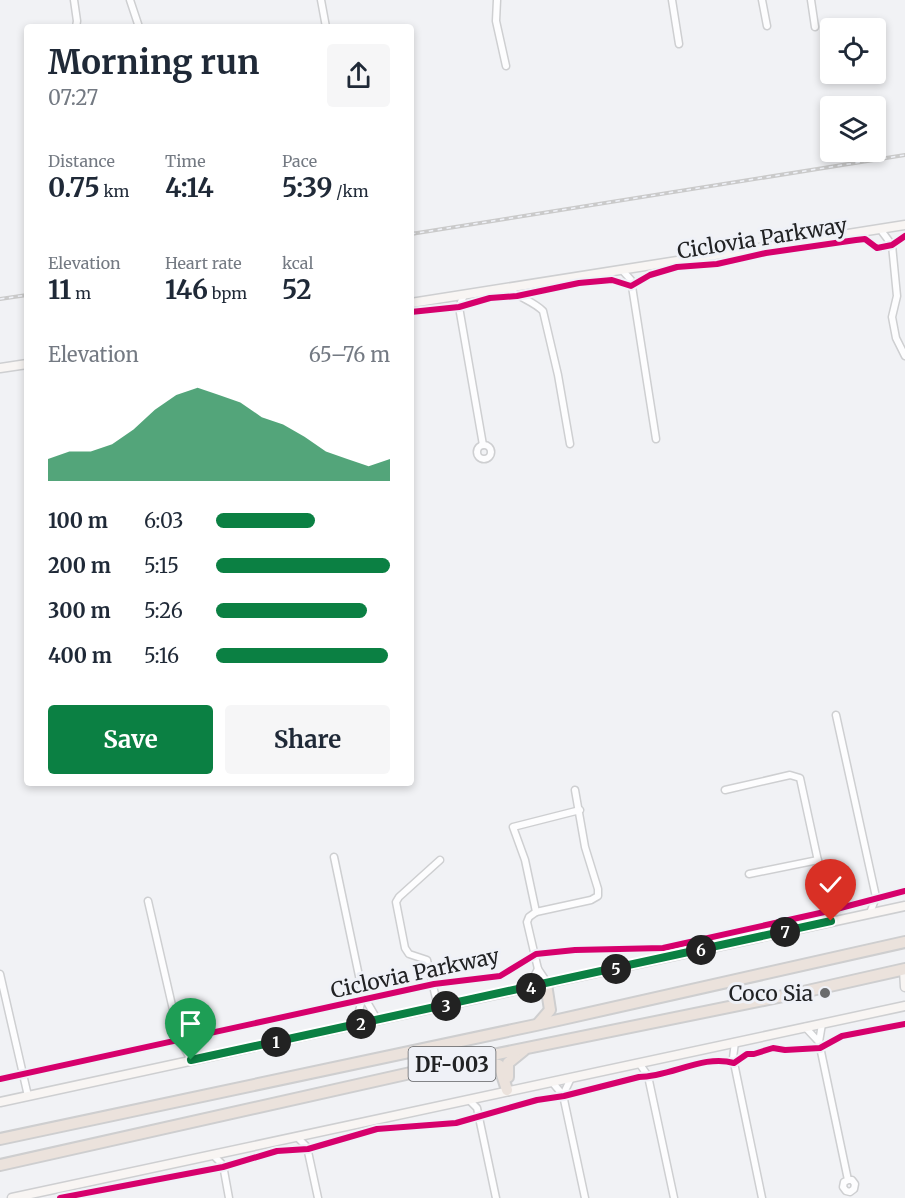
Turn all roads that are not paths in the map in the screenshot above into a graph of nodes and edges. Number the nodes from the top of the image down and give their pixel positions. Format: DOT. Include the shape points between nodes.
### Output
graph roads {
  1 [pos="74,0"];
  2 [pos="130,0"];
  3 [pos="321,0"];
  4 [pos="497,0"];
  5 [pos="672,0"];
  6 [pos="762,0"];
  7 [pos="811,0"];
  8 [pos="76,24"];
  9 [pos="138,24"];
  10 [pos="325,24"];
  11 [pos="766,26"];
  12 [pos="815,27"];
  13 [pos="680,44"];
  14 [pos="506,66"];
  15 [pos="905,225"];
  16 [pos="895,226"];
  17 [pos="880,228"];
  18 [pos="891,242"];
  19 [pos="636,268"];
  20 [pos="622,270"];
  21 [pos="631,280"];
  22 [pos="508,288"];
  23 [pos="464,295"];
  24 [pos="451,297"];
  25 [pos="414,303"];
  26 [pos="459,306"];
  27 [pos="905,356"];
  28 [pos="24,364"];
  29 [pos="0,368"];
  30 [pos="656,439"];
  31 [pos="570,444"];
  32 [pos="483,445"];
  33 [pos="836,715"];
  34 [pos="575,790"];
  35 [pos="725,790"];
  36 [pos="580,810"];
  37 [pos="334,857"];
  38 [pos="440,860"];
  39 [pos="818,860"];
  40 [pos="749,874"];
  41 [pos="877,900"];
  42 [pos="148,901"];
  43 [pos="905,906"];
  44 [pos="888,910"];
  45 [pos="536,912"];
  46 [pos="870,914"];
  47 [pos="831,921"];
  48 [pos="905,942"];
  49 [pos="538,969"];
  50 [pos="904,969"];
  51 [pos="0,974"];
  52 [pos="548,984"];
  53 [pos="905,987"];
  54 [pos="528,988"];
  55 [pos="363,995"];
  56 [pos="905,1006"];
  57 [pos="438,1007"];
  58 [pos="576,1016"];
  59 [pos="378,1021"];
  60 [pos="822,1024"];
  61 [pos="536,1025"];
  62 [pos="355,1026"];
  63 [pos="805,1027"];
  64 [pos="735,1042"];
  65 [pos="819,1042"];
  66 [pos="182,1046"];
  67 [pos="722,1046"];
  68 [pos="526,1048"];
  69 [pos="733,1058"];
  70 [pos="473,1059"];
  71 [pos="191,1060"];
  72 [pos="651,1060"];
  73 [pos="179,1063"];
  74 [pos="639,1063"];
  75 [pos="648,1076"];
  76 [pos="571,1078"];
  77 [pos="552,1082"];
  78 [pos="509,1090"];
  79 [pos="563,1095"];
  80 [pos="28,1096"];
  81 [pos="482,1096"];
  82 [pos="469,1100"];
  83 [pos="0,1102"];
  84 [pos="477,1108"];
  85 [pos="312,1134"];
  86 [pos="297,1137"];
  87 [pos="0,1139"];
  88 [pos="307,1147"];
  89 [pos="225,1152"];
  90 [pos="213,1155"];
  91 [pos="0,1165"];
  92 [pos="223,1165"];
  93 [pos="848,1180"];
  94 [pos="50,1194"];
  95 [pos="12,1198"];
  96 [pos="230,1198"];
  97 [pos="318,1198"];
  98 [pos="496,1198"];
  99 [pos="585,1198"];
  100 [pos="674,1198"];
  101 [pos="762,1198"];
  1 -- 8 [label="street"];
  2 -- 9 [label="street"];
  3 -- 10 [label="street"];
  4 -- 14 [label="street" via="496,21"];
  5 -- 13 [label="street"];
  6 -- 11 [label="street"];
  7 -- 12 [label="street"];
  15 -- 16 [label="street"];
  16 -- 17 [label="street"];
  16 -- 18 [label="street"];
  17 -- 18 [label="street"];
  17 -- 19 [label="street"];
  18 -- 27 [label="street" via="897,292 892,317"];
  19 -- 20 [label="street"];
  19 -- 21 [label="street"];
  20 -- 21 [label="street"];
  20 -- 22 [label="street"];
  21 -- 30 [label="street"];
  22 -- 23 [label="street"];
  22 -- 31 [label="street" via="543,311"];
  23 -- 24 [label="street"];
  23 -- 26 [label="street"];
  24 -- 25 [label="street"];
  24 -- 26 [label="street"];
  26 -- 32 [label="street"];
  28 -- 29 [label="street"];
  33 -- 41 [label="street"];
  34 -- 36 [label="street"];
  35 -- 39 [label="street" via="790,775 800,778"];
  36 -- 45 [label="street" via="598,896"];
  36 -- 45 [label="street" via="513,827"];
  37 -- 55 [label="street"];
  38 -- 57 [label="street" via="396,902 405,948 409,954 427,960"];
  39 -- 40 [label="street"];
  39 -- 47 [label="street"];
  41 -- 44 [label="street"];
  41 -- 46 [label="street"];
  42 -- 66 [label="street"];
  43 -- 44 [label="street"];
  44 -- 46 [label="street"];
  45 -- 49 [label="street" via="527,922"];
  46 -- 47 [label="street"];
  47 -- 52 [label="street"];
  48 -- 58 [label="highway, DF-003"];
  49 -- 52 [label="street"];
  49 -- 54 [label="street"];
  50 -- 53 [label="street"];
  50 -- 68 [label="highway, DF-003"];
  51 -- 80 [label="street"];
  52 -- 54 [label="street"];
  52 -- 58 [label="highway" via="557,1007"];
  52 -- 61 [label="highway" via="550,1010"];
  54 -- 57 [label="street"];
  55 -- 59 [label="street"];
  55 -- 62 [label="street"];
  56 -- 60 [label="street"];
  57 -- 59 [label="street"];
  58 -- 61 [label="highway, DF-003"];
  59 -- 62 [label="street"];
  60 -- 63 [label="street"];
  60 -- 65 [label="street"];
  61 -- 87 [label="highway, DF-003"];
  62 -- 71 [label="street"];
  63 -- 64 [label="street"];
  63 -- 65 [label="street"];
  64 -- 67 [label="street"];
  64 -- 69 [label="street"];
  65 -- 93 [label="street"];
  66 -- 71 [label="street"];
  66 -- 73 [label="street"];
  67 -- 69 [label="street"];
  67 -- 72 [label="street"];
  68 -- 70 [label="highway, DF-003"];
  68 -- 78 [label="highway" via="507,1066"];
  69 -- 101 [label="street"];
  70 -- 78 [label="highway" via="500,1065"];
  70 -- 91 [label="highway, DF-003"];
  71 -- 73 [label="street"];
  72 -- 74 [label="street"];
  72 -- 75 [label="street"];
  73 -- 80 [label="street"];
  74 -- 75 [label="street"];
  74 -- 76 [label="street"];
  75 -- 100 [label="street"];
  76 -- 77 [label="street"];
  76 -- 79 [label="street"];
  77 -- 78 [label="street"];
  77 -- 79 [label="street"];
  78 -- 81 [label="street"];
  79 -- 99 [label="street"];
  80 -- 83 [label="street"];
  81 -- 82 [label="street"];
  81 -- 84 [label="street"];
  82 -- 84 [label="street"];
  82 -- 85 [label="street"];
  84 -- 98 [label="street"];
  85 -- 86 [label="street"];
  85 -- 88 [label="street"];
  86 -- 88 [label="street"];
  86 -- 89 [label="street"];
  88 -- 97 [label="street"];
  89 -- 90 [label="street"];
  89 -- 92 [label="street"];
  90 -- 92 [label="street"];
  90 -- 94 [label="street"];
  92 -- 96 [label="street"];
  94 -- 95 [label="street"];
}
